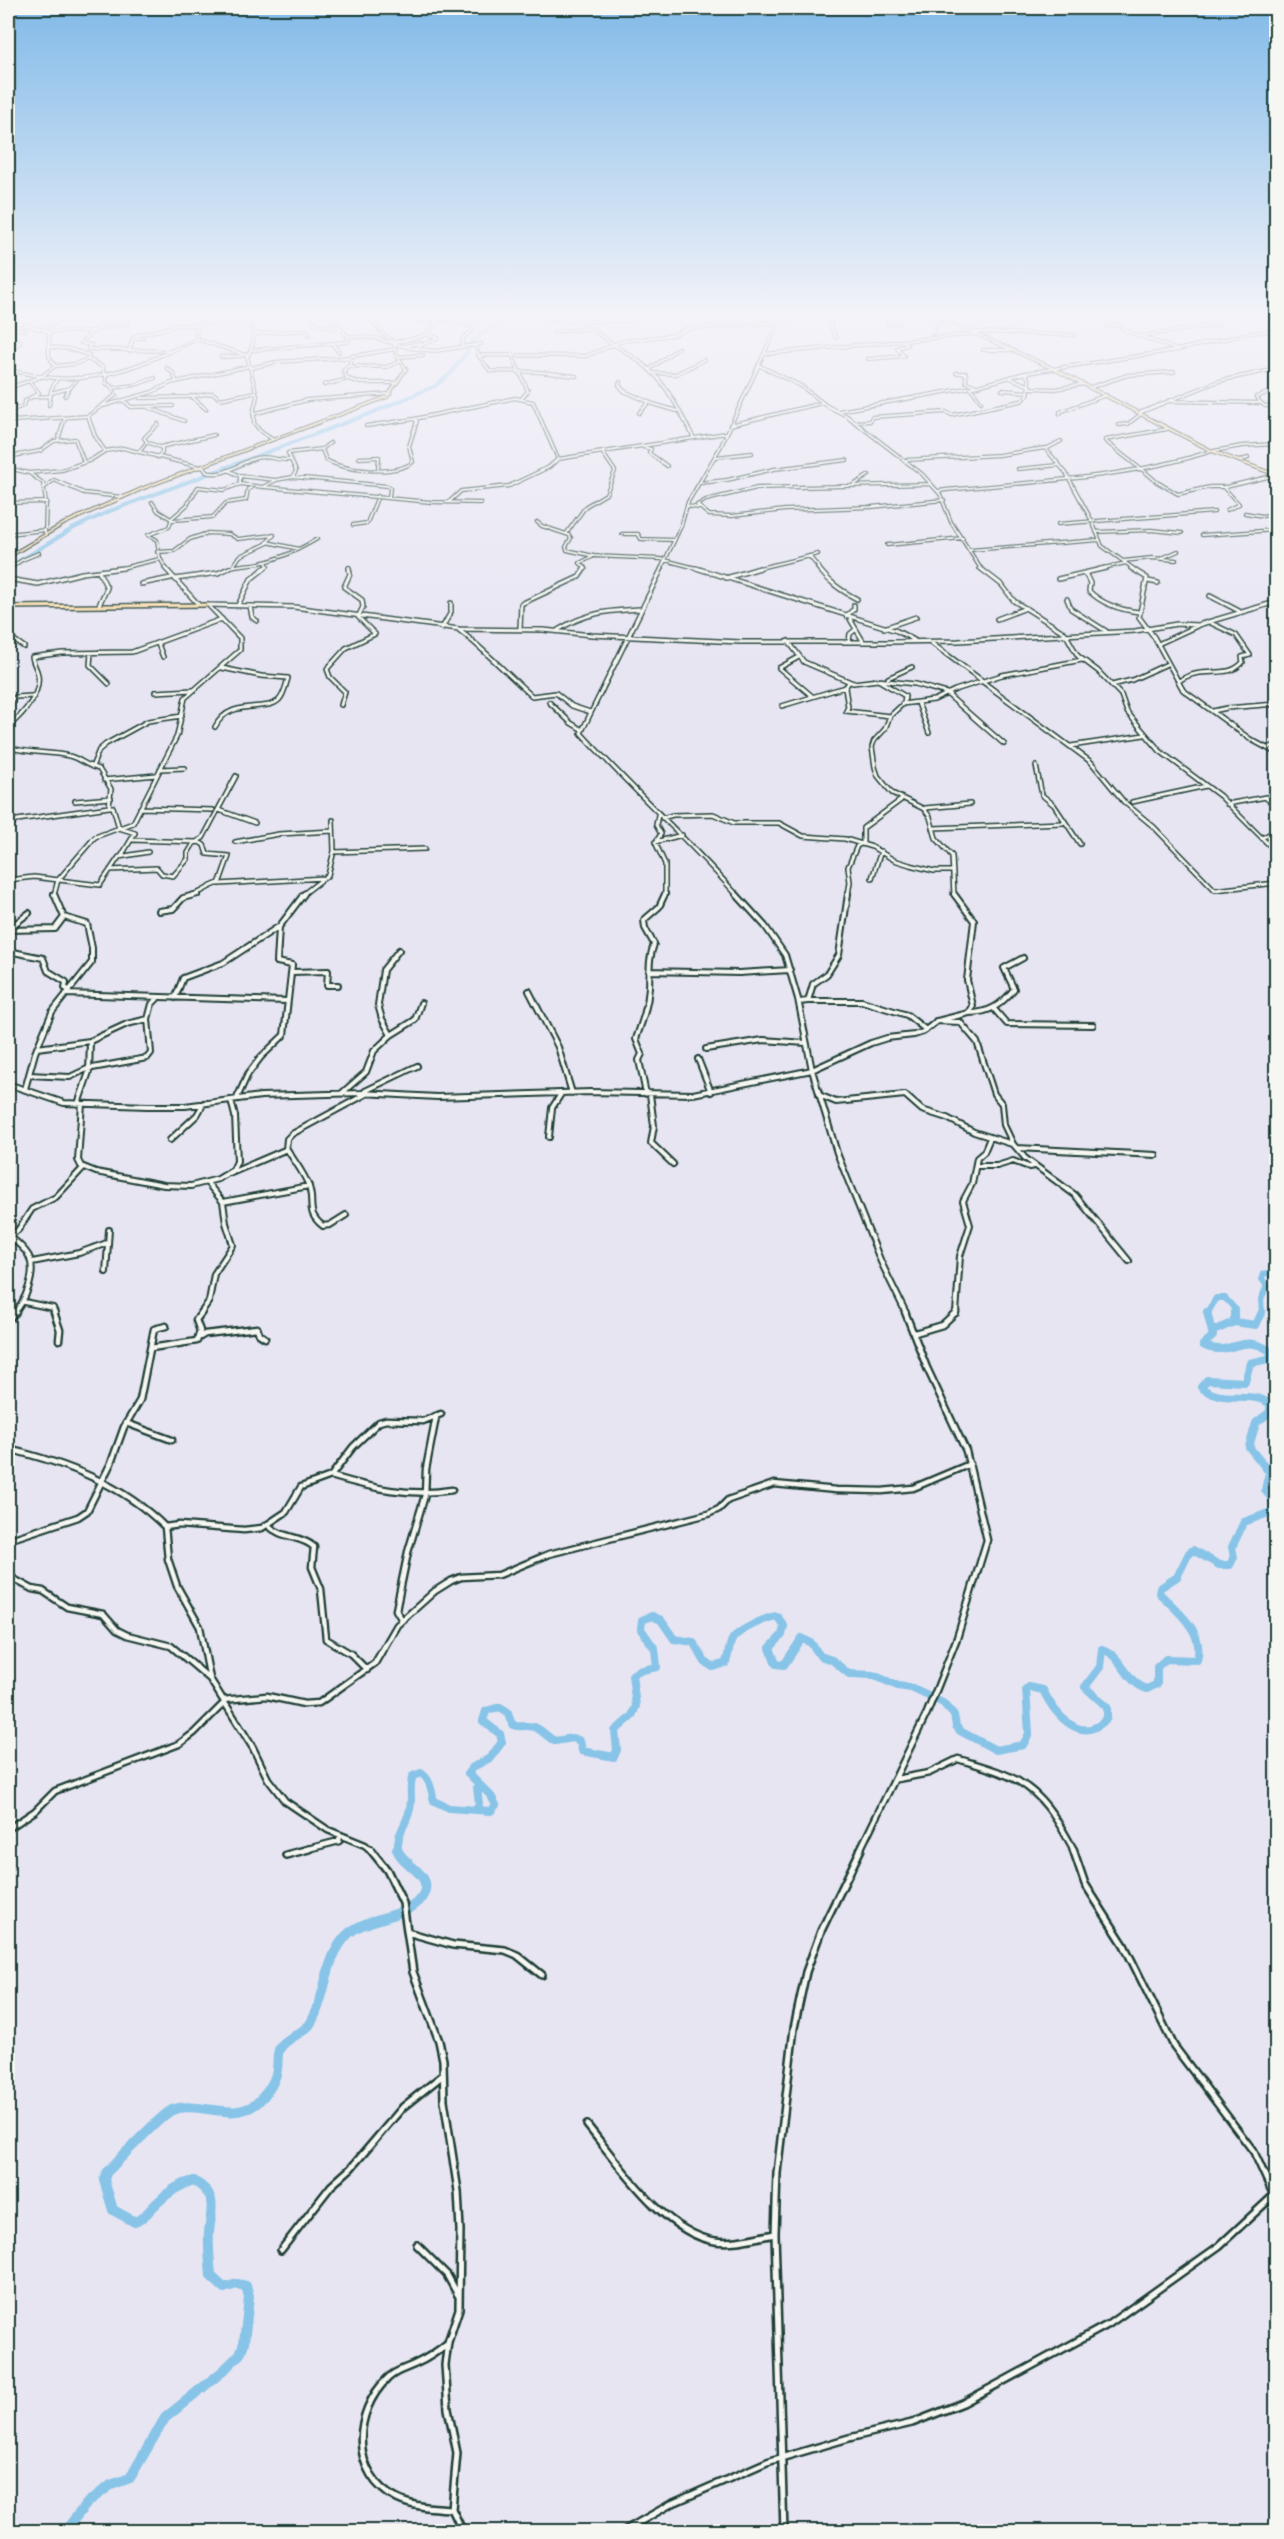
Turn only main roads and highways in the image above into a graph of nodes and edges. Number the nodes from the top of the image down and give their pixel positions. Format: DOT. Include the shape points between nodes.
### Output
graph roads {
  1 [pos="287,433"];
  2 [pos="1176,433"];
  3 [pos="1276,475"];
  4 [pos="8,557"];
  5 [pos="207,605"];
  6 [pos="8,607"];
  1 -- 4 [label="main road" via="86,513 45,532"];
  2 -- 3 [label="main road"];
  5 -- 6 [label="main road"];
}
